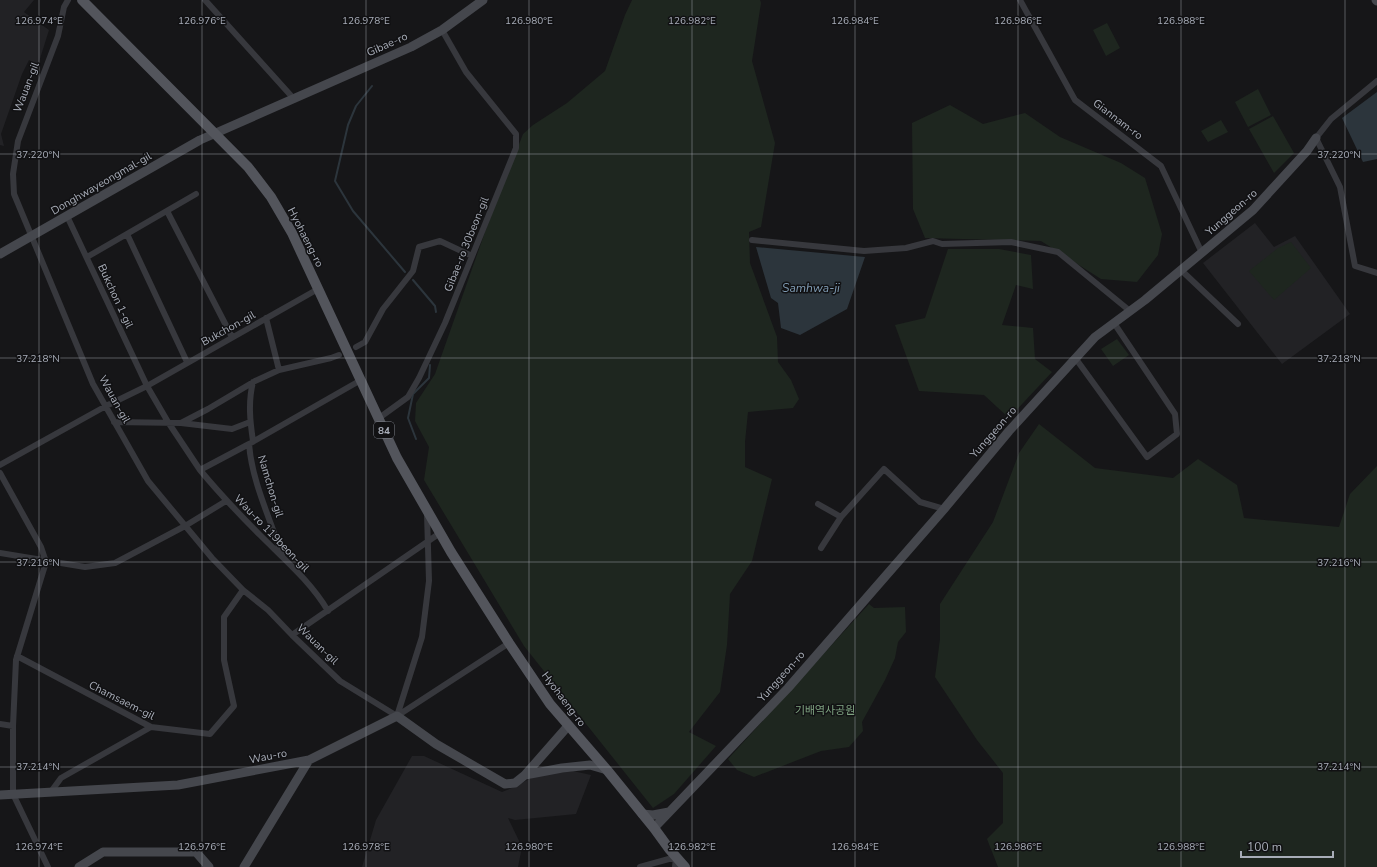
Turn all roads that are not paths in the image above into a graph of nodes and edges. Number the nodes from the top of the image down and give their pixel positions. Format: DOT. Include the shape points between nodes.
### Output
graph roads {
  1 [pos="68,0"];
  2 [pos="205,0"];
  3 [pos="483,0"];
  4 [pos="1020,0"];
  5 [pos="84,1"];
  6 [pos="442,30"];
  7 [pos="1377,81"];
  8 [pos="294,99"];
  9 [pos="214,133"];
  10 [pos="1316,138"];
  11 [pos="196,194"];
  12 [pos="167,211"];
  13 [pos="67,216"];
  14 [pos="127,234"];
  15 [pos="32,236"];
  16 [pos="752,240"];
  17 [pos="1202,253"];
  18 [pos="0,254"];
  19 [pos="86,256"];
  20 [pos="472,256"];
  21 [pos="1181,270"];
  22 [pos="1377,273"];
  23 [pos="318,289"];
  24 [pos="1130,311"];
  25 [pos="266,318"];
  26 [pos="1114,323"];
  27 [pos="1238,324"];
  28 [pos="232,337"];
  29 [pos="356,346"];
  30 [pos="339,355"];
  31 [pos="1076,359"];
  32 [pos="187,362"];
  33 [pos="279,370"];
  34 [pos="361,380"];
  35 [pos="253,382"];
  36 [pos="147,386"];
  37 [pos="106,406"];
  38 [pos="378,418"];
  39 [pos="114,422"];
  40 [pos="168,422"];
  41 [pos="250,422"];
  42 [pos="181,423"];
  43 [pos="251,442"];
  44 [pos="0,465"];
  45 [pos="200,470"];
  46 [pos="0,473"];
  47 [pos="226,501"];
  48 [pos="818,504"];
  49 [pos="427,509"];
  50 [pos="944,509"];
  51 [pos="841,517"];
  52 [pos="185,526"];
  53 [pos="440,533"];
  54 [pos="428,541"];
  55 [pos="821,548"];
  56 [pos="0,553"];
  57 [pos="283,557"];
  58 [pos="46,562"];
  59 [pos="242,590"];
  60 [pos="328,611"];
  61 [pos="292,635"];
  62 [pos="509,643"];
  63 [pos="17,656"];
  64 [pos="397,716"];
  65 [pos="0,724"];
  66 [pos="13,726"];
  67 [pos="568,726"];
  68 [pos="151,727"];
  69 [pos="309,760"];
  70 [pos="607,770"];
  71 [pos="525,775"];
  72 [pos="50,793"];
  73 [pos="13,794"];
  74 [pos="0,795"];
  75 [pos="670,812"];
  76 [pos="642,814"];
  77 [pos="654,828"];
  78 [pos="676,862"];
  79 [pos="659,865"];
  80 [pos="48,867"];
  81 [pos="79,867"];
  82 [pos="209,867"];
  83 [pos="244,867"];
  84 [pos="640,867"];
  85 [pos="686,867"];
  1 -- 15 [label="street, Wauan-gil" via="58,36 18,141 13,174 14,194"];
  2 -- 8 [label="street"];
  3 -- 6 [label="street, Gibae-ro"];
  4 -- 17 [label="street, Giannam-ro" via="1075,100 1161,166"];
  5 -- 9 [label="main road, Hyohaeng-ro / 84"];
  6 -- 8 [label="street, Gibae-ro"];
  6 -- 20 [label="street, Gibae-ro 30beon-gil" via="466,72 516,134 516,148"];
  7 -- 10 [label="street, Yunggeon-ro" via="1330,118"];
  8 -- 9 [label="street, Gibae-ro"];
  9 -- 13 [label="street, Donghwayeongmal-gil"];
  9 -- 23 [label="main road, Hyohaeng-ro / 84" via="248,167 272,197"];
  10 -- 17 [label="street, Yunggeon-ro" via="1308,151 1253,210"];
  10 -- 22 [label="street" via="1340,187 1354,266"];
  11 -- 12 [label="street"];
  12 -- 14 [label="street"];
  12 -- 28 [label="street"];
  13 -- 15 [label="street, Donghwayeongmal-gil"];
  13 -- 19 [label="street, Bukchon 1-gil"];
  14 -- 19 [label="street"];
  14 -- 32 [label="street"];
  15 -- 18 [label="street, Donghwayeongmal-gil"];
  15 -- 37 [label="street, Wauan-gil" via="92,384"];
  16 -- 24 [label="street" via="864,250 906,248 933,240 942,244 1011,242 1058,252"];
  17 -- 21 [label="street, Yunggeon-ro"];
  19 -- 36 [label="street, Bukchon 1-gil"];
  20 -- 29 [label="street" via="440,241 419,247 413,271 382,309 365,342"];
  20 -- 38 [label="street, Gibae-ro 30beon-gil" via="445,323 408,397"];
  21 -- 24 [label="street, Yunggeon-ro"];
  21 -- 27 [label="street"];
  23 -- 25 [label="street, Bukchon-gil"];
  23 -- 34 [label="main road, Hyohaeng-ro / 84"];
  24 -- 26 [label="street, Yunggeon-ro"];
  25 -- 28 [label="street, Bukchon-gil"];
  25 -- 33 [label="street"];
  26 -- 31 [label="street, Yunggeon-ro" via="1096,337"];
  26 -- 31 [label="street" via="1175,414 1177,434 1147,457"];
  28 -- 32 [label="street, Bukchon-gil"];
  30 -- 33 [label="street"];
  31 -- 50 [label="street, Yunggeon-ro" via="1009,431"];
  32 -- 36 [label="street, Bukchon-gil"];
  33 -- 35 [label="street"];
  34 -- 38 [label="main road, Hyohaeng-ro / 84"];
  34 -- 43 [label="street"];
  35 -- 41 [label="street, Namchon-gil"];
  35 -- 42 [label="street"];
  36 -- 37 [label="street, Bukchon-gil"];
  36 -- 40 [label="street, Wau-ro 119beon-gil"];
  37 -- 39 [label="street, Wauan-gil"];
  37 -- 44 [label="street, Bukchon-gil"];
  38 -- 49 [label="main road, Hyohaeng-ro / 84" via="397,458"];
  39 -- 40 [label="street"];
  39 -- 52 [label="street, Wauan-gil" via="148,481"];
  40 -- 42 [label="street"];
  40 -- 45 [label="street, Wau-ro 119beon-gil"];
  41 -- 42 [label="street" via="232,429"];
  41 -- 43 [label="street, Namchon-gil"];
  43 -- 45 [label="street"];
  43 -- 57 [label="street, Namchon-gil" via="250,459 255,479"];
  45 -- 47 [label="street, Wau-ro 119beon-gil"];
  46 -- 58 [label="street"];
  47 -- 52 [label="street"];
  47 -- 57 [label="street, Wau-ro 119beon-gil"];
  48 -- 51 [label="street"];
  49 -- 53 [label="main road, Hyohaeng-ro / 84"];
  49 -- 54 [label="street"];
  50 -- 51 [label="street" via="920,502 884,469"];
  50 -- 75 [label="street, Yunggeon-ro" via="788,688"];
  51 -- 55 [label="street"];
  52 -- 58 [label="street" via="115,563 85,567"];
  52 -- 59 [label="street, Wauan-gil"];
  53 -- 54 [label="street"];
  53 -- 62 [label="main road, Hyohaeng-ro / 84"];
  54 -- 60 [label="street"];
  54 -- 64 [label="street" via="429,581 422,637"];
  56 -- 58 [label="street"];
  57 -- 60 [label="street, Wau-ro 119beon-gil"];
  58 -- 63 [label="street"];
  59 -- 61 [label="street, Wauan-gil" via="268,610"];
  59 -- 68 [label="street, Chamsaem-gil" via="224,617 224,660 234,706 210,734"];
  60 -- 61 [label="street"];
  61 -- 64 [label="street, Wauan-gil" via="340,681"];
  62 -- 64 [label="street, Wau-ro"];
  62 -- 67 [label="main road, Hyohaeng-ro / 84"];
  63 -- 66 [label="street"];
  63 -- 68 [label="street, Chamsaem-gil"];
  64 -- 69 [label="street, Wau-ro"];
  64 -- 71 [label="street, Wauan-gil" via="436,744 505,784 515,783"];
  65 -- 66 [label="street"];
  66 -- 73 [label="street"];
  67 -- 70 [label="main road, Hyohaeng-ro / 84"];
  67 -- 71 [label="street, Wauan-gil"];
  68 -- 72 [label="street" via="62,778"];
  69 -- 72 [label="street, Wau-ro" via="178,785"];
  69 -- 83 [label="street"];
  70 -- 71 [label="street" via="590,765"];
  70 -- 76 [label="main road, Hyohaeng-ro / 84"];
  72 -- 73 [label="street, Wau-ro"];
  73 -- 74 [label="street, Wau-ro"];
  73 -- 80 [label="street"];
  75 -- 76 [label="street"];
  75 -- 77 [label="street, Yunggeon-ro"];
  76 -- 77 [label="main road, Hyohaeng-ro / 84"];
  77 -- 78 [label="main road, Hyohaeng-ro / 84"];
  78 -- 79 [label="street"];
  78 -- 85 [label="main road, Hyohaeng-ro / 84"];
  79 -- 84 [label="street"];
  81 -- 82 [label="street" via="103,852 196,852"];
}
